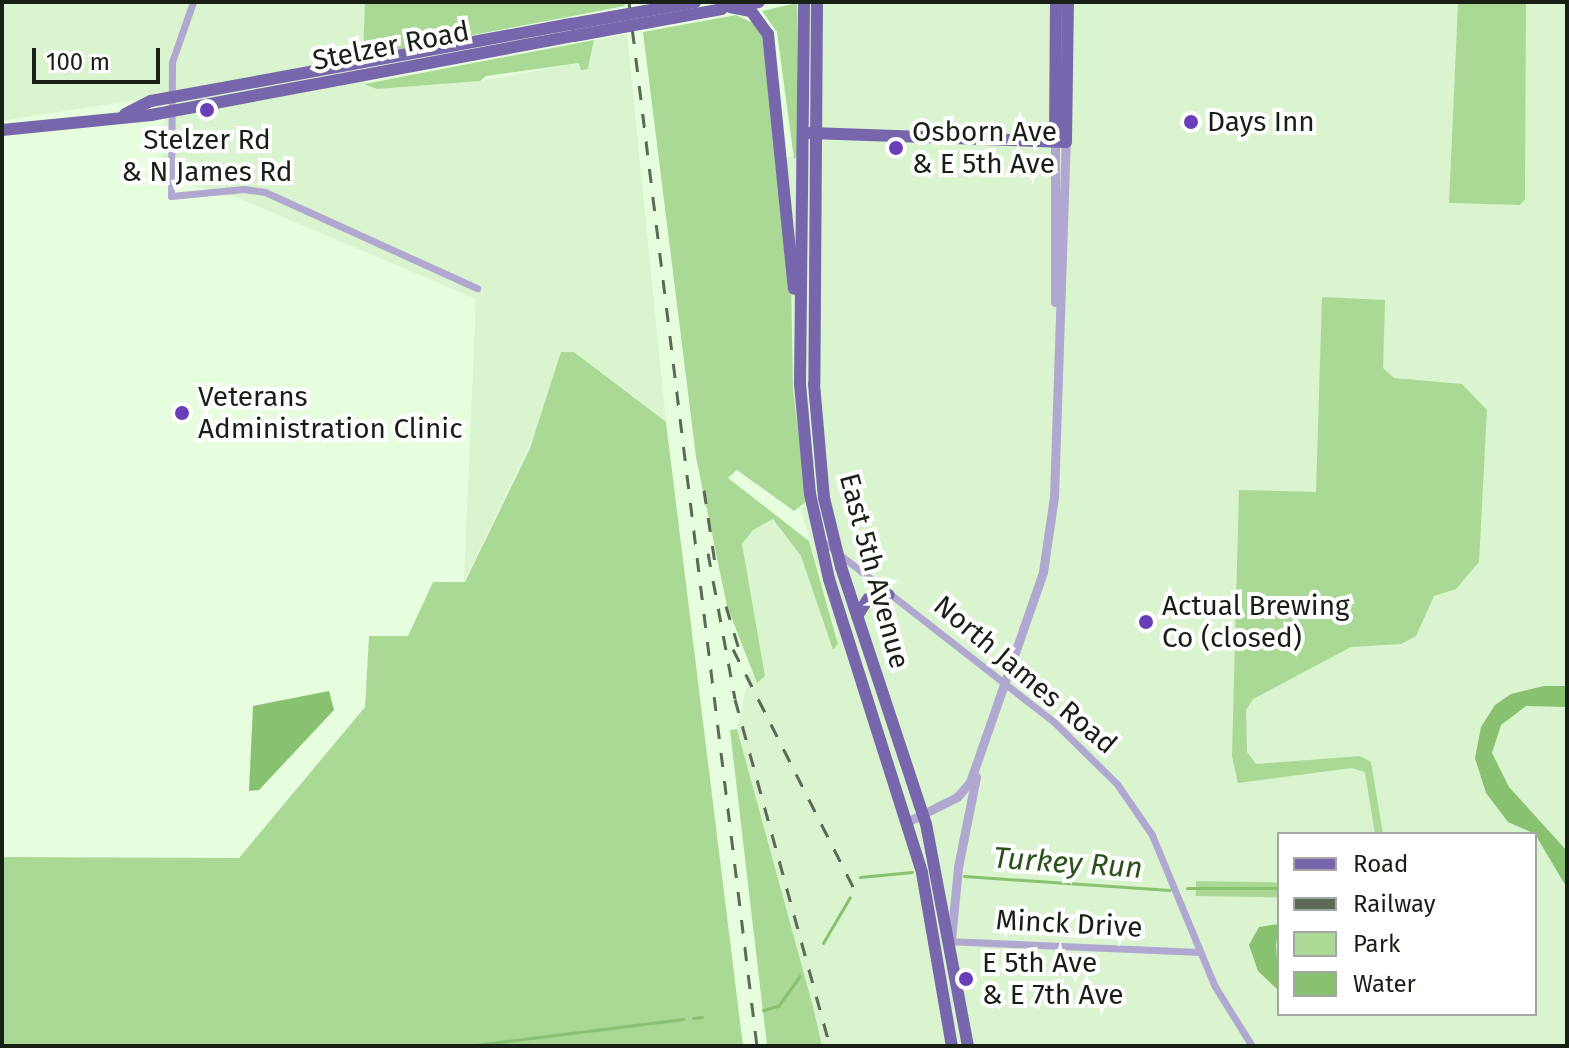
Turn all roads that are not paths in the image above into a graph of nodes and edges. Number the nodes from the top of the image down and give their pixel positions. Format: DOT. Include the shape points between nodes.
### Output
graph roads {
  1 [pos="193,2"];
  2 [pos="695,2"];
  3 [pos="759,2"];
  4 [pos="804,2"];
  5 [pos="817,2"];
  6 [pos="1056,2"];
  7 [pos="1068,2"];
  8 [pos="726,8"];
  9 [pos="573,30"];
  10 [pos="174,96"];
  11 [pos="174,111"];
  12 [pos="125,114"];
  13 [pos="2,130"];
  14 [pos="810,134"];
  15 [pos="1060,141"];
  16 [pos="477,288"];
  17 [pos="800,372"];
  18 [pos="819,539"];
  19 [pos="838,554"];
  20 [pos="889,595"];
  21 [pos="857,616"];
  22 [pos="1006,686"];
  23 [pos="980,760"];
  24 [pos="923,814"];
  25 [pos="907,822"];
  26 [pos="951,939"];
  27 [pos="936,944"];
  28 [pos="1200,952"];
  29 [pos="952,1046"];
  30 [pos="968,1046"];
  31 [pos="1252,1046"];
  1 -- 10 [label="street" via="172,62"];
  2 -- 9 [label="main road, Stelzer Road, bridge"];
  3 -- 8 [label="main road, Stelzer Road"];
  4 -- 14 [label="main road, East 5th Avenue"];
  5 -- 14 [label="main road, East 5th Avenue"];
  6 -- 15 [label="main road"];
  7 -- 15 [label="main road"];
  8 -- 9 [label="main road, Stelzer Road, bridge"];
  8 -- 17 [label="main road" via="753,12 768,34"];
  9 -- 10 [label="main road, Stelzer Road"];
  9 -- 11 [label="main road, Stelzer Road"];
  10 -- 11 [label="street"];
  10 -- 12 [label="main road"];
  11 -- 12 [label="main road"];
  11 -- 16 [label="street" via="171,196 265,192"];
  12 -- 13 [label="main road"];
  14 -- 15 [label="main road"];
  14 -- 17 [label="main road, East 5th Avenue"];
  14 -- 19 [label="main road, East 5th Avenue" via="814,399 824,498"];
  15 -- 22 [label="street" via="1051,532 1038,592"];
  17 -- 18 [label="main road, East 5th Avenue"];
  18 -- 19 [label="street, North James Road"];
  18 -- 25 [label="main road, East 5th Avenue"];
  19 -- 20 [label="street, North James Road"];
  19 -- 21 [label="main road, East 5th Avenue"];
  20 -- 21 [label="main road" via="871,596"];
  20 -- 22 [label="street, North James Road"];
  21 -- 24 [label="main road, East 5th Avenue"];
  22 -- 23 [label="street"];
  22 -- 28 [label="street, North James Road" via="1079,744 1117,784 1152,835"];
  23 -- 24 [label="street" via="961,794"];
  23 -- 26 [label="street" via="963,833"];
  24 -- 25 [label="street"];
  24 -- 26 [label="main road, East 5th Avenue"];
  25 -- 27 [label="main road, East 5th Avenue"];
  26 -- 27 [label="street, Minck Drive"];
  26 -- 28 [label="street, Minck Drive"];
  26 -- 30 [label="main road, East 5th Avenue"];
  27 -- 29 [label="main road, East 5th Avenue"];
  28 -- 31 [label="street, North James Road" via="1234,1022"];
}
